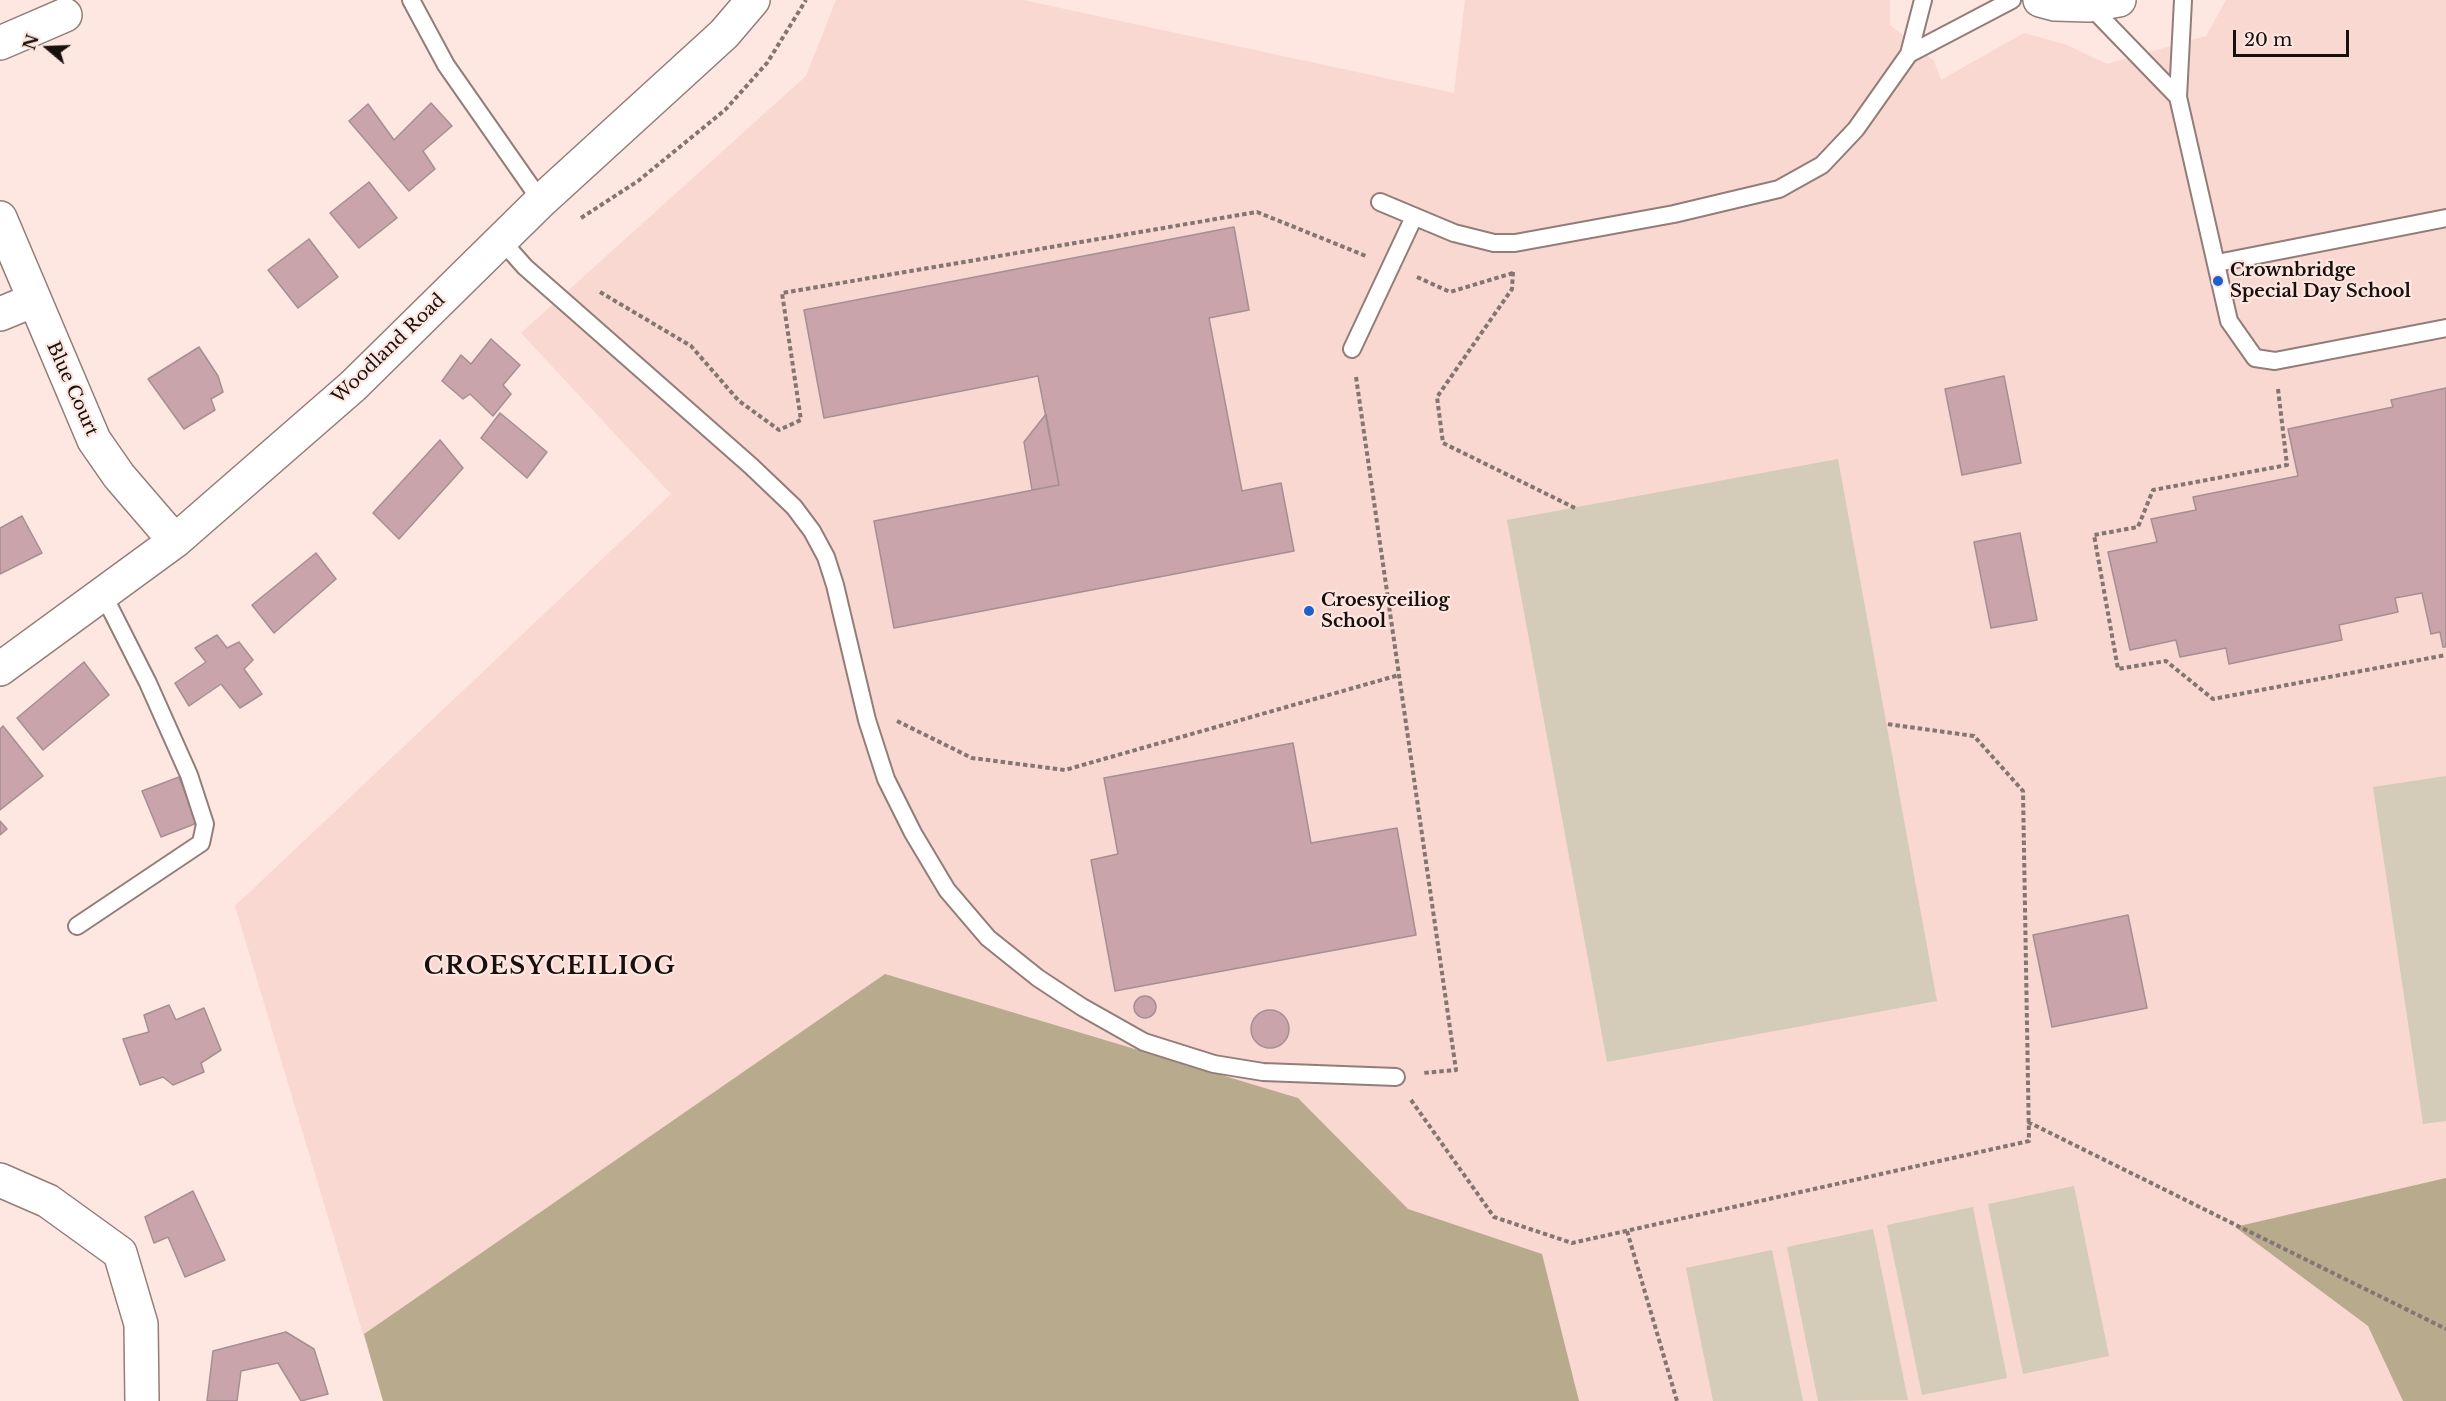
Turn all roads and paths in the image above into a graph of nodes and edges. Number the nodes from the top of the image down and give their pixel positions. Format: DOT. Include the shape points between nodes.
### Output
graph roads {
  1 [pos="411,0"];
  2 [pos="753,0"];
  3 [pos="1923,0"];
  4 [pos="2012,0"];
  5 [pos="2040,0"];
  6 [pos="2183,0"];
  7 [pos="2104,3"];
  8 [pos="65,15"];
  9 [pos="0,43"];
  10 [pos="1909,54"];
  11 [pos="2178,97"];
  12 [pos="541,201"];
  13 [pos="1380,202"];
  14 [pos="1414,217"];
  15 [pos="0,218"];
  16 [pos="2446,218"];
  17 [pos="501,240"];
  18 [pos="1515,243"];
  19 [pos="2217,263"];
  20 [pos="1391,266"];
  21 [pos="1513,273"];
  22 [pos="598,291"];
  23 [pos="34,300"];
  24 [pos="0,314"];
  25 [pos="2446,328"];
  26 [pos="1352,349"];
  27 [pos="2275,361"];
  28 [pos="1575,508"];
  29 [pos="175,541"];
  30 [pos="103,594"];
  31 [pos="2446,655"];
  32 [pos="0,669"];
  33 [pos="1399,675"];
  34 [pos="864,704"];
  35 [pos="1887,724"];
  36 [pos="77,926"];
  37 [pos="1396,1077"];
  38 [pos="2028,1122"];
  39 [pos="0,1180"];
  40 [pos="1627,1231"];
  41 [pos="2446,1329"];
  42 [pos="142,1401"];
  43 [pos="1677,1401"];
  1 -- 12 [label="lane" via="446,65"];
  2 -- 12 [label="street, Woodland Road" via="724,34"];
  3 -- 10 [label="lane"];
  4 -- 10 [label="lane"];
  5 -- 7 [label="street" via="2055,4"];
  6 -- 11 [label="lane"];
  7 -- 11 [label="lane"];
  8 -- 9 [label="street"];
  10 -- 18 [label="lane" via="1856,129 1822,165 1779,189 1674,214"];
  11 -- 19 [label="lane"];
  12 -- 17 [label="street, Woodland Road"];
  13 -- 14 [label="lane"];
  14 -- 18 [label="lane" via="1473,239"];
  14 -- 20 [label="lane"];
  15 -- 23 [label="street, Blue Court"];
  16 -- 19 [label="lane"];
  17 -- 29 [label="street, Woodland Road" via="353,386"];
  17 -- 34 [label="lane" via="525,267 794,507 826,557"];
  18 -- 21 [label="path"];
  19 -- 27 [label="lane" via="2229,321 2255,358"];
  20 -- 21 [label="path" via="1450,292"];
  20 -- 22 [label="path" via="1257,212 782,293 801,420 779,430 739,401 691,346"];
  20 -- 26 [label="lane"];
  21 -- 28 [label="path" via="1512,289 1437,397 1443,442"];
  23 -- 24 [label="street"];
  23 -- 29 [label="street, Blue Court" via="94,440 119,476"];
  25 -- 27 [label="lane"];
  26 -- 33 [label="path"];
  27 -- 31 [label="path" via="2287,465 2153,490 2138,527 2094,535 2118,669 2166,661 2213,699"];
  29 -- 30 [label="street, Woodland Road"];
  30 -- 32 [label="street, Woodland Road"];
  30 -- 36 [label="lane" via="189,775 205,824 201,843"];
  33 -- 34 [label="path" via="1065,770 972,758"];
  33 -- 37 [label="path" via="1456,1070"];
  34 -- 37 [label="lane" via="886,779 948,890 988,938 1038,978 1144,1042 1214,1064 1263,1072"];
  35 -- 38 [label="path" via="1974,736 2022,791"];
  37 -- 40 [label="path" via="1494,1217 1572,1243"];
  38 -- 40 [label="path" via="2029,1141"];
  38 -- 41 [label="path"];
  39 -- 42 [label="street" via="48,1202 120,1253 141,1324"];
  40 -- 43 [label="path"];
}
